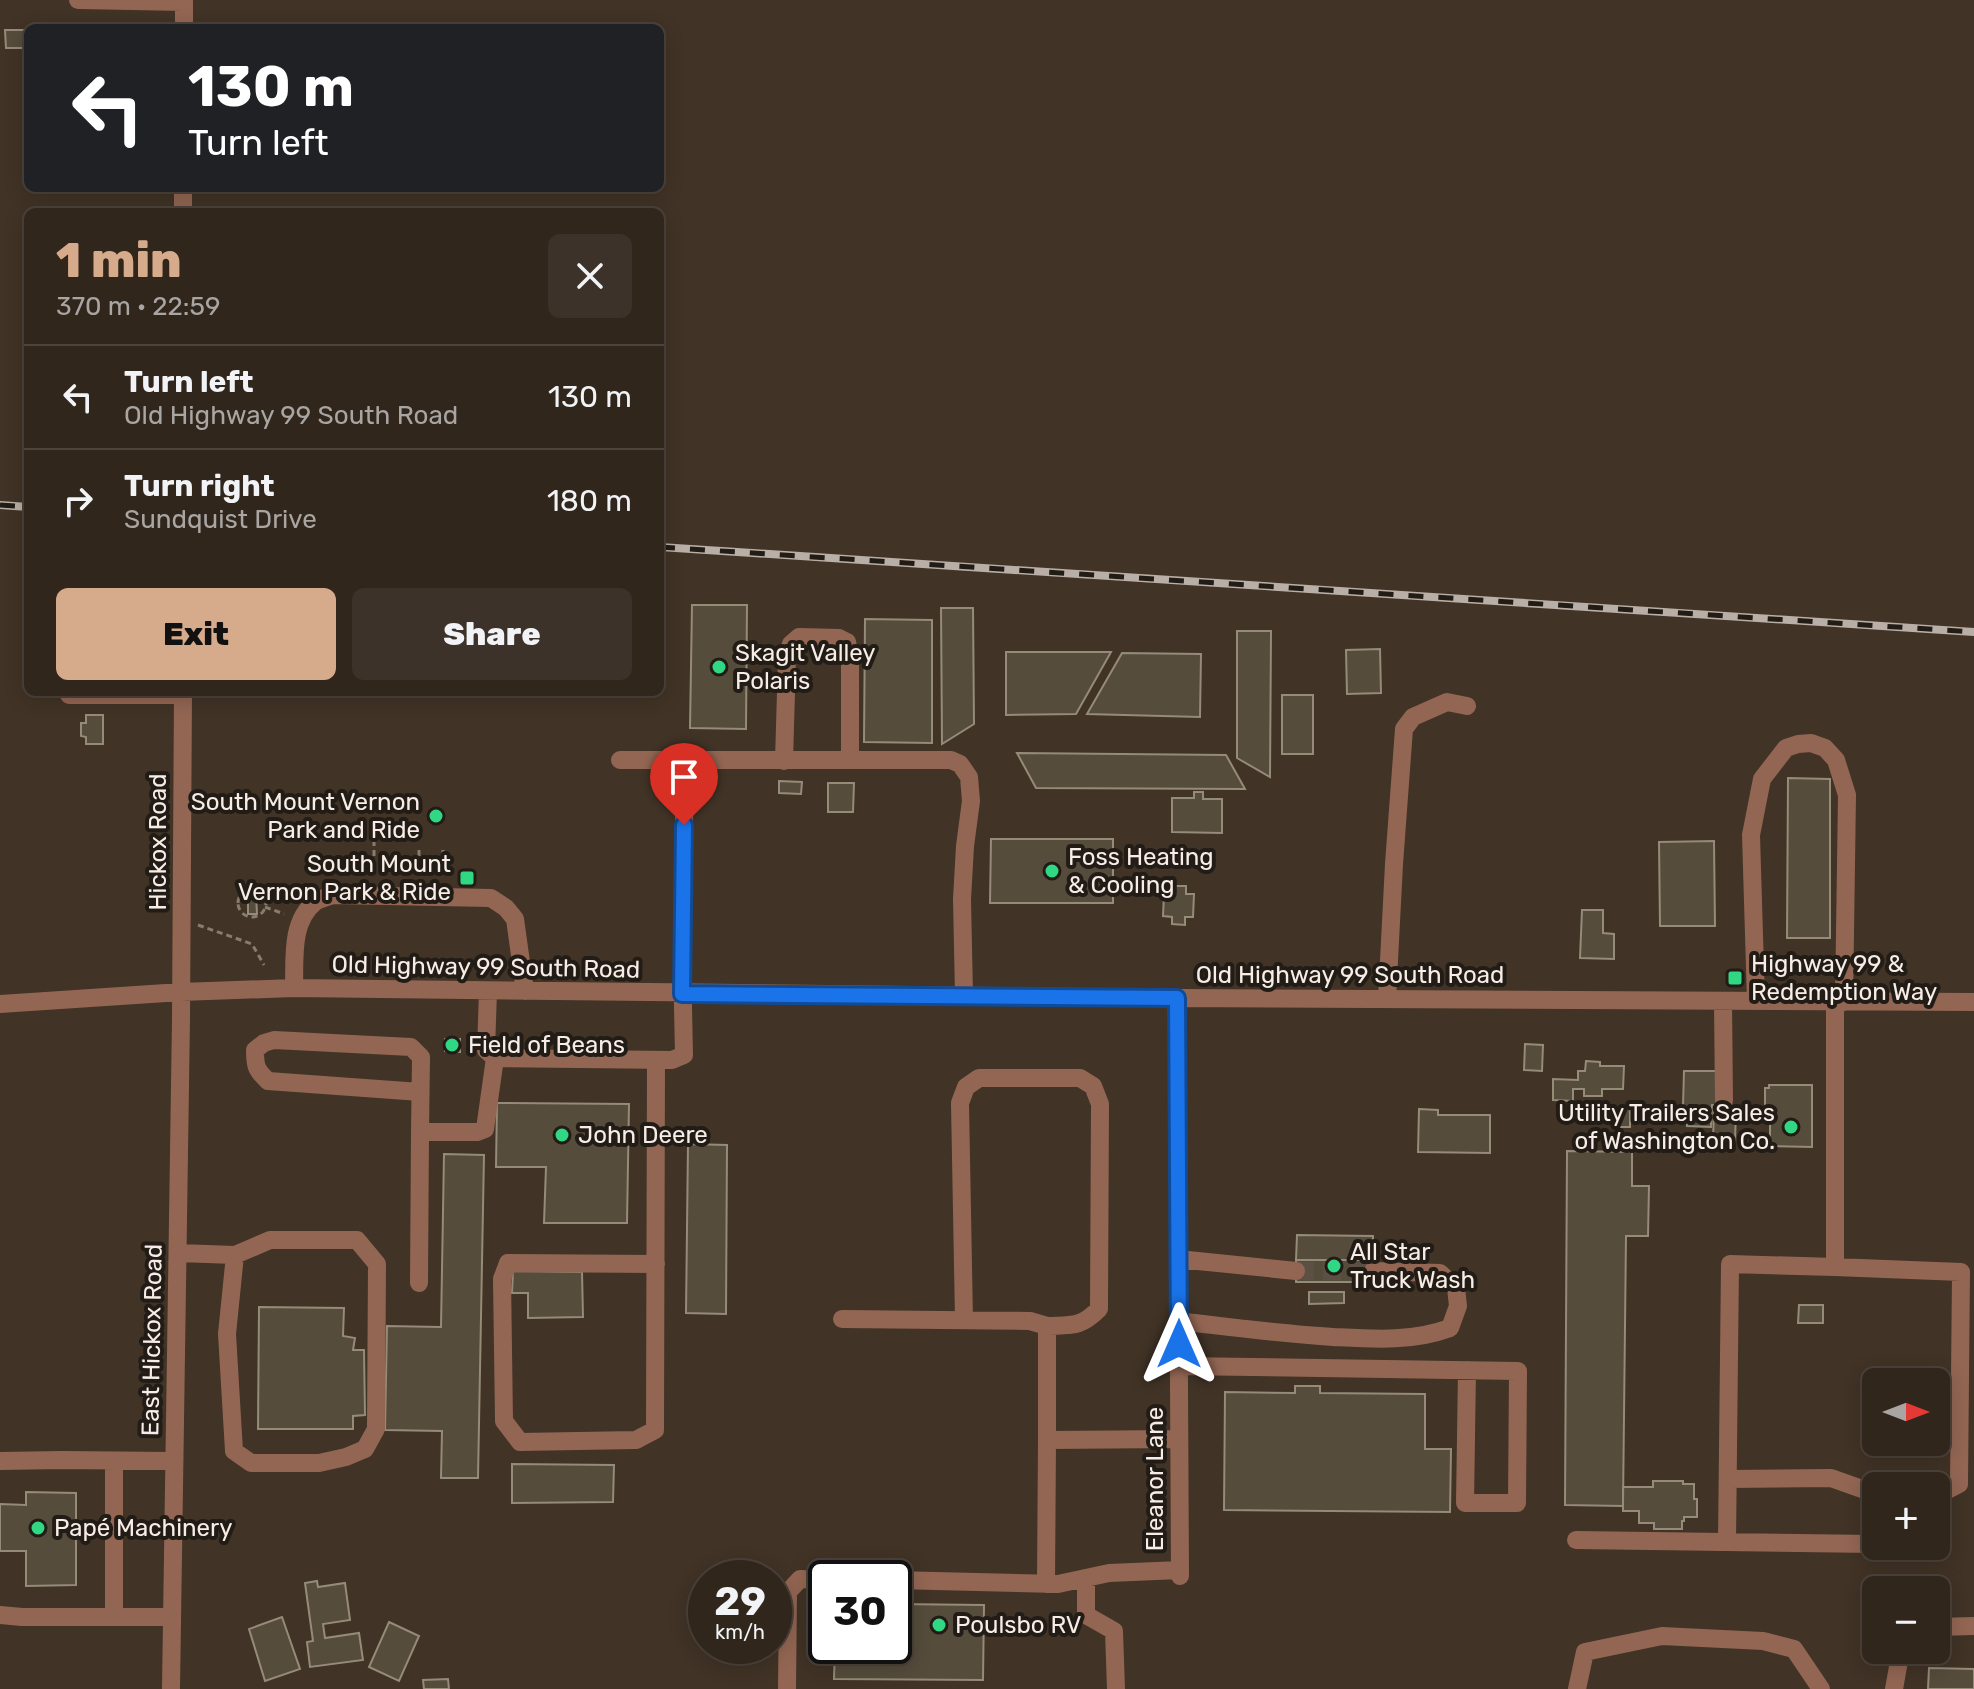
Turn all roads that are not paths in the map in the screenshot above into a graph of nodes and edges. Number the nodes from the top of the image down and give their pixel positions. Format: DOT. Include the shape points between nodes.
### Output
graph roads {
  1 [pos="78,0"];
  2 [pos="184,1"];
  3 [pos="184,24"];
  4 [pos="183,696"];
  5 [pos="1467,706"];
  6 [pos="620,760"];
  7 [pos="850,760"];
  8 [pos="685,761"];
  9 [pos="784,761"];
  10 [pos="294,988"];
  11 [pos="488,991"];
  12 [pos="525,991"];
  13 [pos="181,992"];
  14 [pos="682,994"];
  15 [pos="964,996"];
  16 [pos="1177,998"];
  17 [pos="1387,999"];
  18 [pos="1723,1001"];
  19 [pos="1756,1001"];
  20 [pos="1840,1002"];
  21 [pos="1974,1002"];
  22 [pos="0,1004"];
  23 [pos="495,1058"];
  24 [pos="656,1060"];
  25 [pos="420,1092"];
  26 [pos="1724,1101"];
  27 [pos="420,1132"];
  28 [pos="178,1253"];
  29 [pos="235,1255"];
  30 [pos="1178,1259"];
  31 [pos="656,1264"];
  32 [pos="1835,1267"];
  33 [pos="1296,1271"];
  34 [pos="1373,1271"];
  35 [pos="419,1283"];
  36 [pos="842,1319"];
  37 [pos="964,1320"];
  38 [pos="1178,1321"];
  39 [pos="1047,1326"];
  40 [pos="1179,1366"];
  41 [pos="1467,1370"];
  42 [pos="1179,1439"];
  43 [pos="1047,1440"];
  44 [pos="0,1461"];
  45 [pos="114,1461"];
  46 [pos="174,1461"];
  47 [pos="1728,1479"];
  48 [pos="1862,1489"];
  49 [pos="1950,1489"];
  50 [pos="1576,1540"];
  51 [pos="1727,1542"];
  52 [pos="1862,1544"];
  53 [pos="1086,1578"];
  54 [pos="808,1579"];
  55 [pos="912,1580"];
  56 [pos="1046,1584"];
  57 [pos="0,1615"];
  58 [pos="114,1617"];
  59 [pos="172,1617"];
  60 [pos="1974,1626"];
  61 [pos="1950,1627"];
  62 [pos="1898,1664"];
  63 [pos="171,1689"];
  64 [pos="787,1689"];
  65 [pos="1116,1689"];
  66 [pos="1577,1689"];
  67 [pos="1821,1689"];
  68 [pos="1894,1689"];
  1 -- 2 [label="street"];
  2 -- 3 [label="street"];
  4 -- 13 [label="street, Hickox Road"];
  5 -- 17 [label="street" via="1447,702 1413,717 1404,729"];
  6 -- 8 [label="street"];
  7 -- 9 [label="street"];
  7 -- 9 [label="street" via="847,642 799,637 787,657"];
  7 -- 15 [label="street" via="951,760 969,777 962,899"];
  8 -- 9 [label="street"];
  8 -- 14 [label="street"];
  10 -- 11 [label="street, Old Highway 99 South Road"];
  10 -- 12 [label="street" via="296,934 315,902 333,895 377,895 491,898 515,919"];
  10 -- 13 [label="street, Old Highway 99 South Road"];
  11 -- 12 [label="street, Old Highway 99 South Road"];
  11 -- 23 [label="street" via="486,1050"];
  12 -- 14 [label="street, Old Highway 99 South Road"];
  13 -- 22 [label="street"];
  13 -- 28 [label="street, East Hickox Road"];
  14 -- 15 [label="street, Old Highway 99 South Road"];
  14 -- 24 [label="street" via="684,1055"];
  15 -- 16 [label="street, Old Highway 99 South Road"];
  16 -- 17 [label="street, Old Highway 99 South Road"];
  16 -- 30 [label="street, Eleanor Lane"];
  17 -- 18 [label="street, Old Highway 99 South Road"];
  18 -- 19 [label="street, Old Highway 99 South Road"];
  18 -- 26 [label="street"];
  19 -- 20 [label="street, Old Highway 99 South Road"];
  19 -- 20 [label="street" via="1751,835 1762,779 1786,748 1811,743 1836,760 1847,795"];
  20 -- 21 [label="street, Old Highway 99 South Road"];
  20 -- 32 [label="street"];
  23 -- 24 [label="street"];
  23 -- 27 [label="street" via="485,1129"];
  24 -- 31 [label="street"];
  25 -- 25 [label="street" via="421,1057 411,1047 274,1040 255,1050 255,1065 268,1081"];
  25 -- 27 [label="street"];
  27 -- 35 [label="street"];
  28 -- 29 [label="street"];
  28 -- 46 [label="street, East Hickox Road"];
  29 -- 29 [label="street" via="270,1240 357,1240 377,1264 376,1429 365,1449 319,1463 251,1463 234,1451 227,1334"];
  30 -- 33 [label="street"];
  30 -- 38 [label="street, Eleanor Lane"];
  31 -- 31 [label="street" via="655,1430 636,1440 520,1442 504,1421 502,1279 508,1263"];
  32 -- 47 [label="street" via="1730,1264"];
  32 -- 49 [label="street" via="1961,1272 1959,1484"];
  34 -- 38 [label="street" via="1440,1273 1456,1288 1458,1306 1450,1328 1428,1336 1373,1340"];
  36 -- 37 [label="street"];
  37 -- 39 [label="street"];
  37 -- 39 [label="street" via="960,1103 966,1087 979,1078 1080,1078 1093,1086 1100,1104 1099,1309 1077,1325"];
  38 -- 40 [label="street, Eleanor Lane"];
  39 -- 43 [label="street"];
  40 -- 41 [label="street"];
  40 -- 42 [label="street, Eleanor Lane"];
  41 -- 41 [label="street" via="1518,1371 1517,1503 1465,1503"];
  42 -- 43 [label="street"];
  42 -- 53 [label="street, Eleanor Lane" via="1180,1573"];
  43 -- 56 [label="street"];
  44 -- 45 [label="street"];
  45 -- 46 [label="street"];
  45 -- 58 [label="street"];
  46 -- 59 [label="street, East Hickox Road"];
  47 -- 48 [label="street" via="1831,1478"];
  47 -- 51 [label="street"];
  50 -- 51 [label="street"];
  51 -- 52 [label="street"];
  53 -- 56 [label="street"];
  53 -- 65 [label="street" via="1086,1615 1114,1631"];
  54 -- 64 [label="street" via="800,1579 788,1592"];
  55 -- 56 [label="street"];
  57 -- 58 [label="street"];
  58 -- 59 [label="street"];
  59 -- 63 [label="street, East Hickox Road"];
  60 -- 61 [label="street"];
  62 -- 68 [label="street"];
  66 -- 67 [label="street" via="1585,1652 1662,1636 1763,1641 1794,1649"];
}
